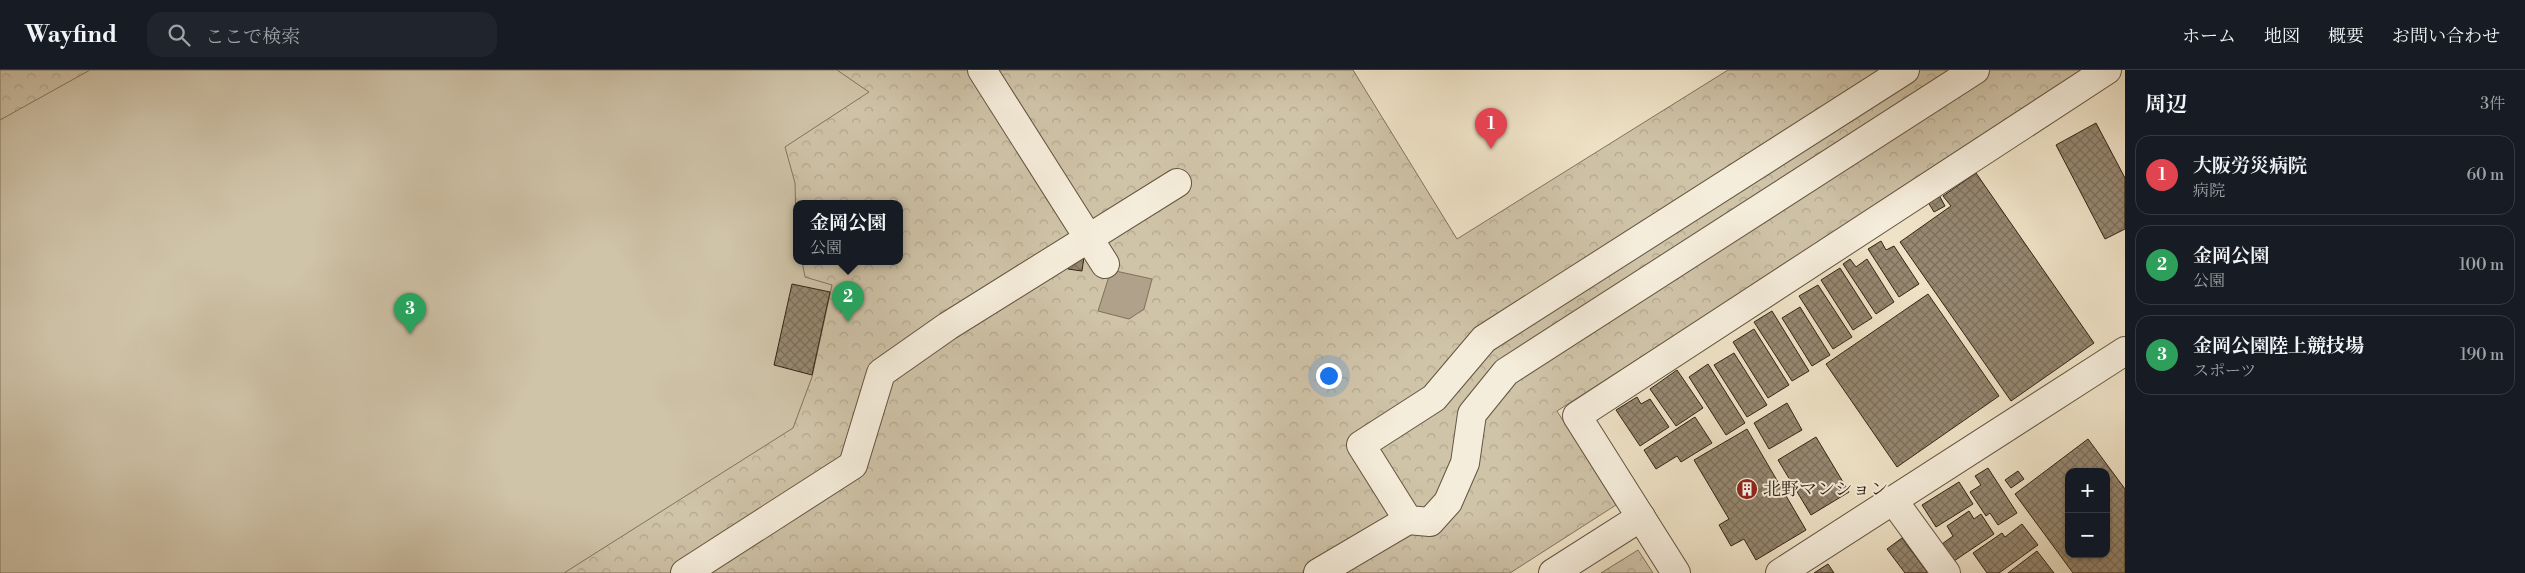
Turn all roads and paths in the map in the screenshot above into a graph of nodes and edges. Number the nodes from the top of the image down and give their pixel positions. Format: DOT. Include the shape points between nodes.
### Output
graph roads {
  1 [pos="982,70"];
  2 [pos="1906,70"];
  3 [pos="1975,70"];
  4 [pos="2107,70"];
  5 [pos="1177,183"];
  6 [pos="1089,238"];
  7 [pos="1105,264"];
  8 [pos="2125,351"];
  9 [pos="1893,500"];
  10 [pos="1641,517"];
  11 [pos="1408,520"];
  12 [pos="685,573"];
  13 [pos="1318,573"];
  14 [pos="1553,573"];
  15 [pos="1676,573"];
  16 [pos="1780,573"];
  17 [pos="1946,573"];
  1 -- 6 [label="street"];
  2 -- 11 [label="street" via="1484,339 1434,398 1361,445"];
  3 -- 11 [label="street" via="1506,372 1472,414 1465,463 1448,502 1430,522"];
  4 -- 10 [label="street" via="1577,416"];
  5 -- 6 [label="street"];
  6 -- 7 [label="street"];
  6 -- 12 [label="street" via="881,372 853,465"];
  8 -- 9 [label="street"];
  9 -- 16 [label="street"];
  9 -- 17 [label="street"];
  10 -- 14 [label="street"];
  10 -- 15 [label="street"];
  11 -- 13 [label="street"];
}
